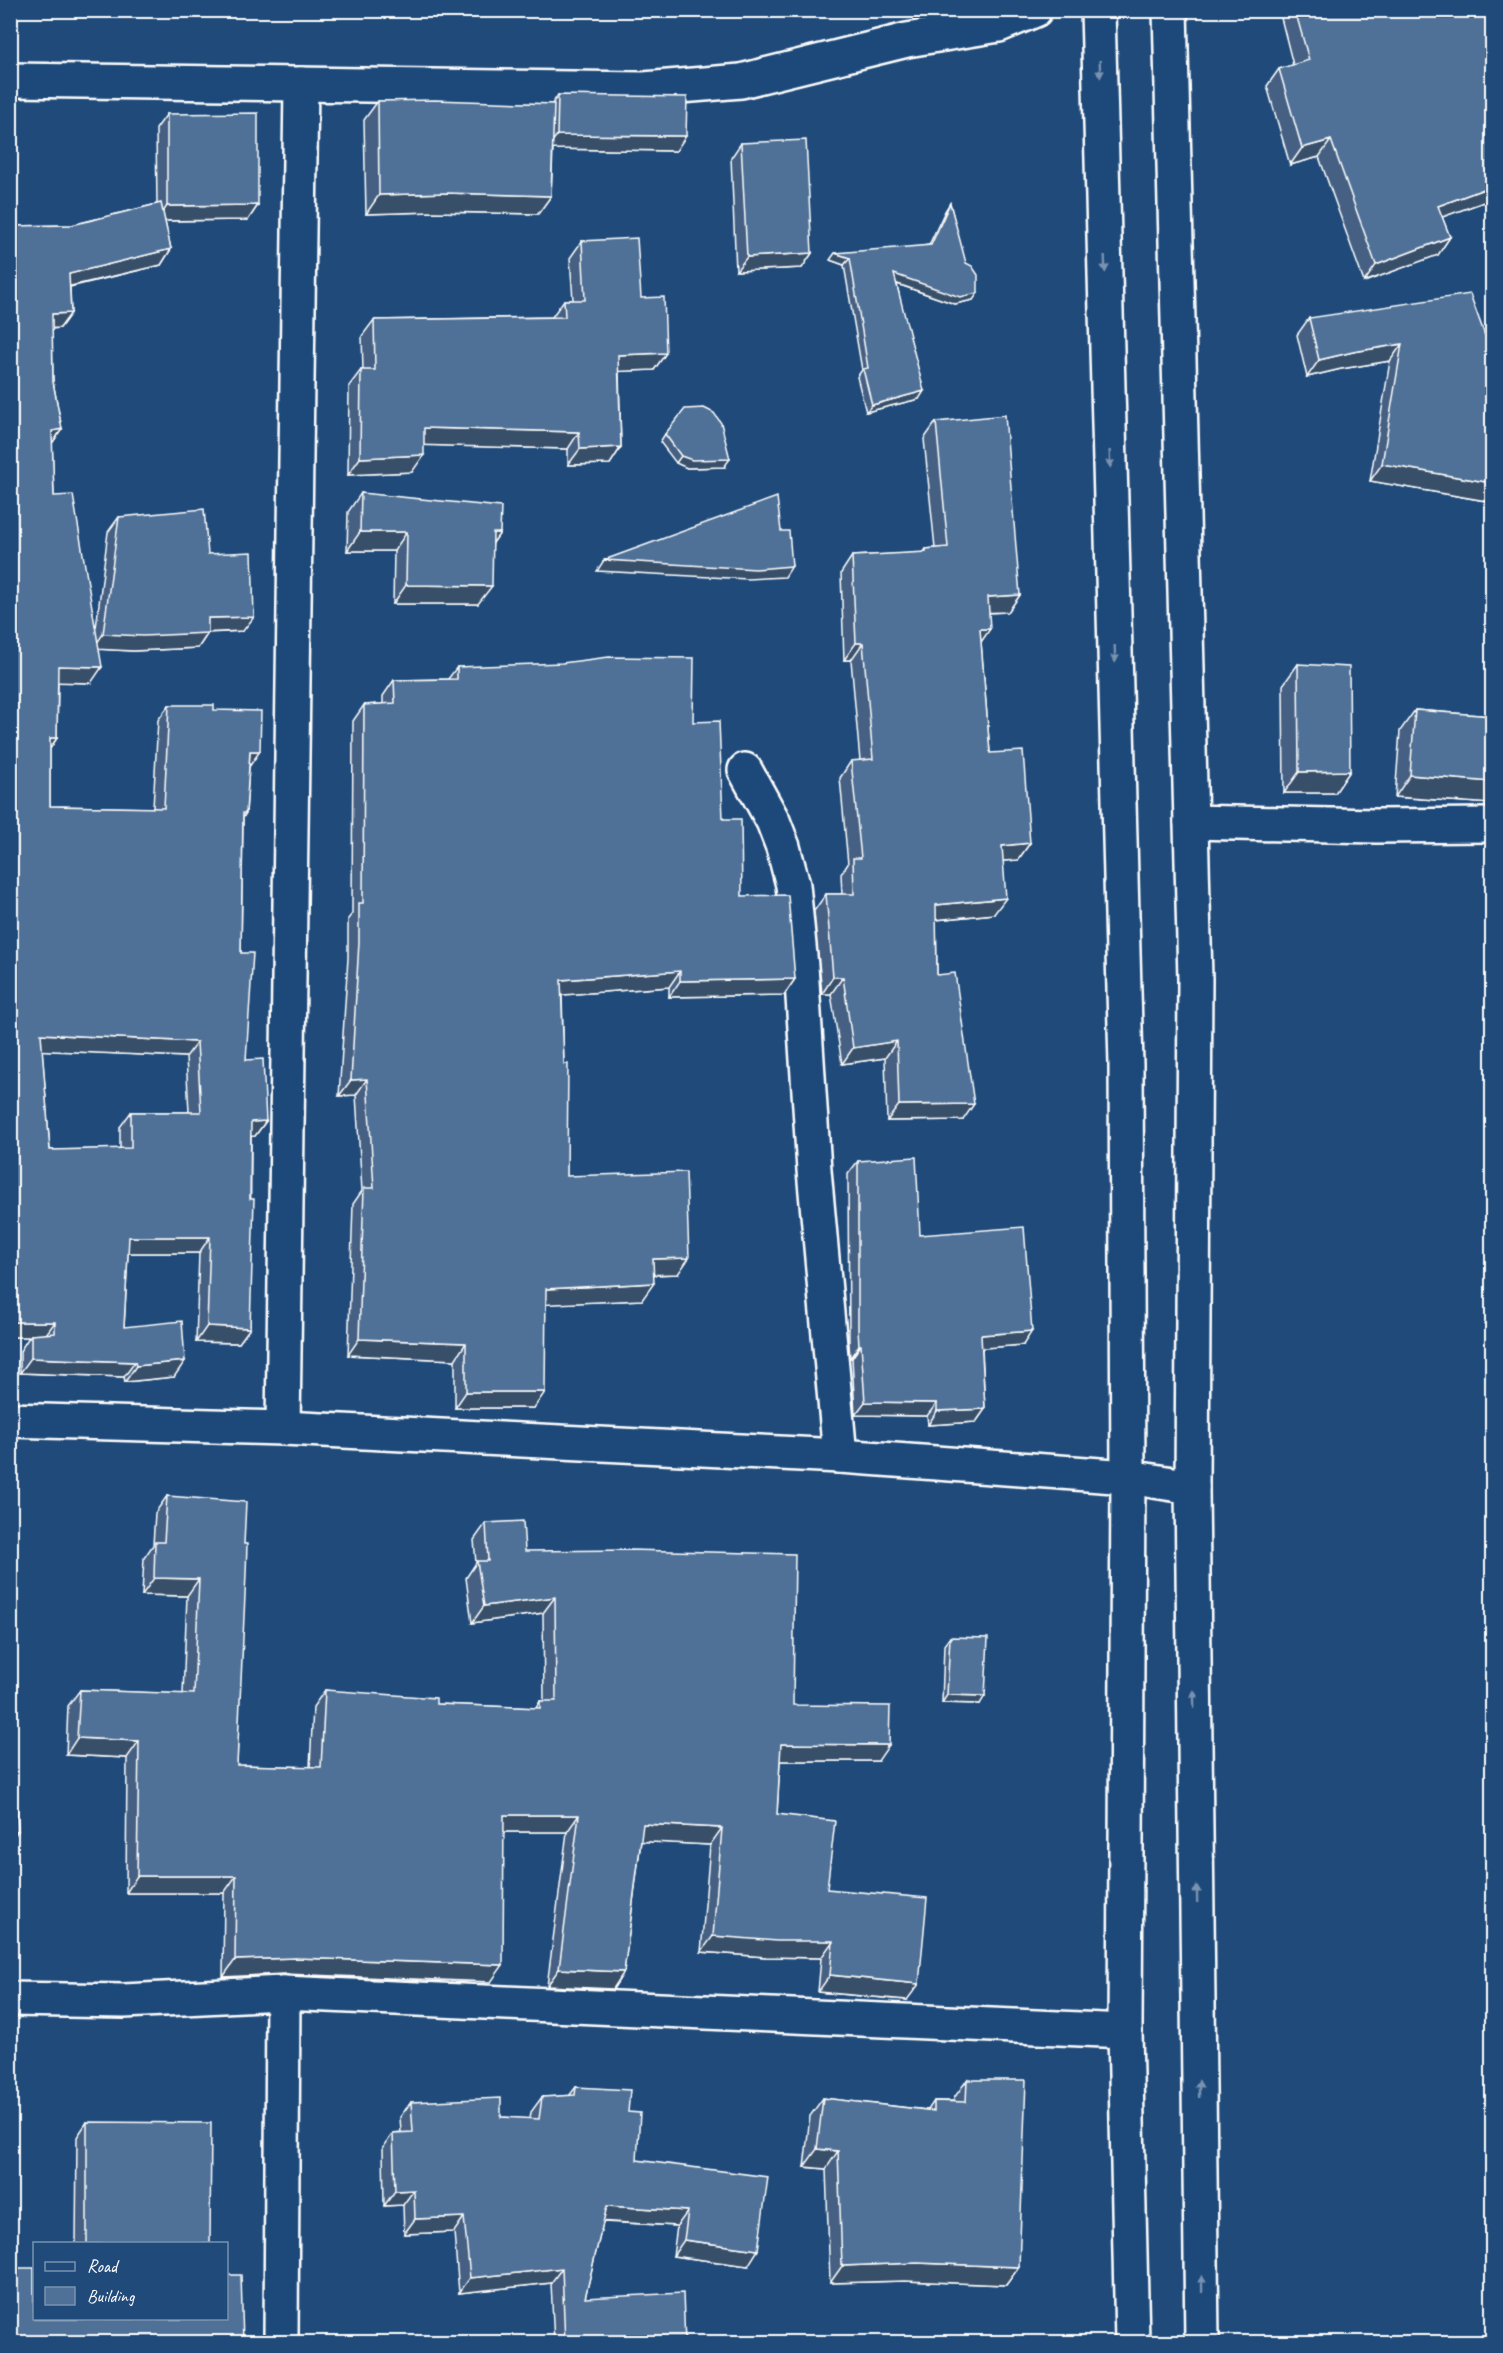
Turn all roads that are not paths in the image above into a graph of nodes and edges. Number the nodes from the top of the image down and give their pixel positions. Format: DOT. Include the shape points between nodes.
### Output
graph roads {
  1 [pos="1035,10"];
  2 [pos="1098,10"];
  3 [pos="1170,10"];
  4 [pos="10,80"];
  5 [pos="301,84"];
  6 [pos="745,770"];
  7 [pos="1191,822"];
  8 [pos="1492,825"];
  9 [pos="10,1420"];
  10 [pos="284,1428"];
  11 [pos="840,1456"];
  12 [pos="1128,1477"];
  13 [pos="1192,1487"];
  14 [pos="283,1993"];
  15 [pos="10,1999"];
  16 [pos="1125,2031"];
  17 [pos="281,2343"];
  18 [pos="1131,2343"];
  19 [pos="1202,2343"];
  1 -- 5 [label="street" via="999,25 907,40 741,81 644,89"];
  2 -- 12 [label="street, one-way" via="1126,1065"];
  3 -- 7 [label="street"];
  4 -- 5 [label="street"];
  5 -- 10 [label="street"];
  6 -- 11 [label="street" via="773,821 793,885"];
  7 -- 8 [label="street"];
  7 -- 13 [label="street" via="1195,979"];
  9 -- 10 [label="street"];
  10 -- 11 [label="street"];
  11 -- 12 [label="street"];
  12 -- 13 [label="street"];
  12 -- 16 [label="street"];
  19 -- 13 [label="street, one-way"];
  14 -- 15 [label="street" via="124,2001"];
  14 -- 16 [label="street"];
  14 -- 17 [label="street"];
  16 -- 18 [label="street"];
}
